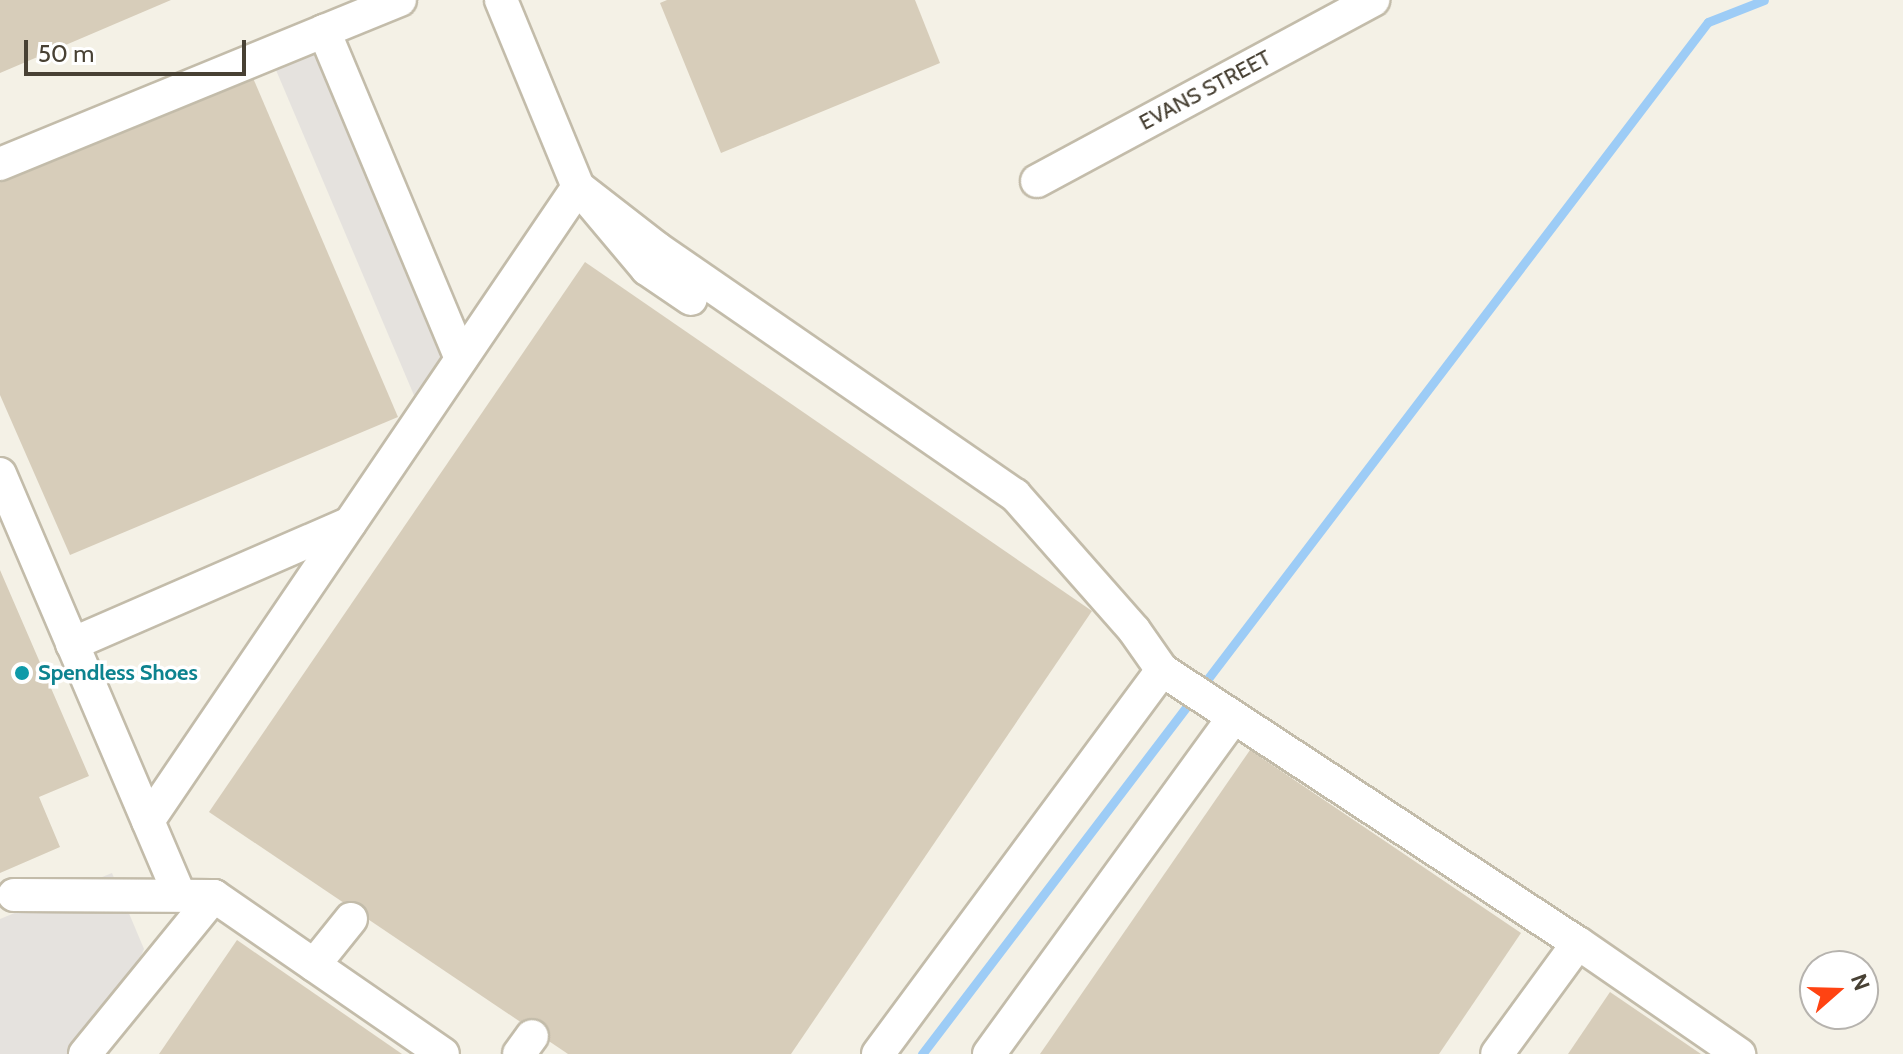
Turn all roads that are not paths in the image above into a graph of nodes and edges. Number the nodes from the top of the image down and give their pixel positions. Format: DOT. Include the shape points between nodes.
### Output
graph roads {
  1 [pos="400,0"];
  2 [pos="501,0"];
  3 [pos="1373,0"];
  4 [pos="324,31"];
  5 [pos="0,164"];
  6 [pos="1037,181"];
  7 [pos="578,187"];
  8 [pos="461,358"];
  9 [pos="0,474"];
  10 [pos="350,523"];
  11 [pos="1134,630"];
  12 [pos="72,644"];
  13 [pos="1162,670"];
  14 [pos="1233,718"];
  15 [pos="148,821"];
  16 [pos="179,894"];
  17 [pos="14,895"];
  18 [pos="214,896"];
  19 [pos="351,919"];
  20 [pos="1578,943"];
  21 [pos="314,965"];
  22 [pos="85,1054"];
  23 [pos="443,1054"];
  24 [pos="878,1054"];
  25 [pos="989,1054"];
  26 [pos="1497,1054"];
  27 [pos="1739,1054"];
  1 -- 4 [label="lane"];
  2 -- 7 [label="lane"];
  3 -- 6 [label="lane, EVANS STREET"];
  4 -- 5 [label="lane"];
  4 -- 8 [label="lane"];
  7 -- 8 [label="lane"];
  7 -- 11 [label="lane" via="658,249 1015,495"];
  7 -- 11 [label="lane" via="647,269 1002,504"];
  8 -- 10 [label="lane"];
  9 -- 12 [label="lane"];
  10 -- 12 [label="lane"];
  10 -- 15 [label="lane"];
  11 -- 13 [label="lane"];
  12 -- 15 [label="lane"];
  13 -- 14 [label="lane"];
  13 -- 24 [label="lane"];
  14 -- 20 [label="lane"];
  14 -- 25 [label="lane"];
  15 -- 16 [label="lane"];
  16 -- 17 [label="lane"];
  16 -- 18 [label="lane"];
  18 -- 21 [label="lane"];
  18 -- 22 [label="lane"];
  19 -- 21 [label="lane"];
  20 -- 26 [label="lane"];
  20 -- 27 [label="lane"];
  21 -- 23 [label="lane"];
}
